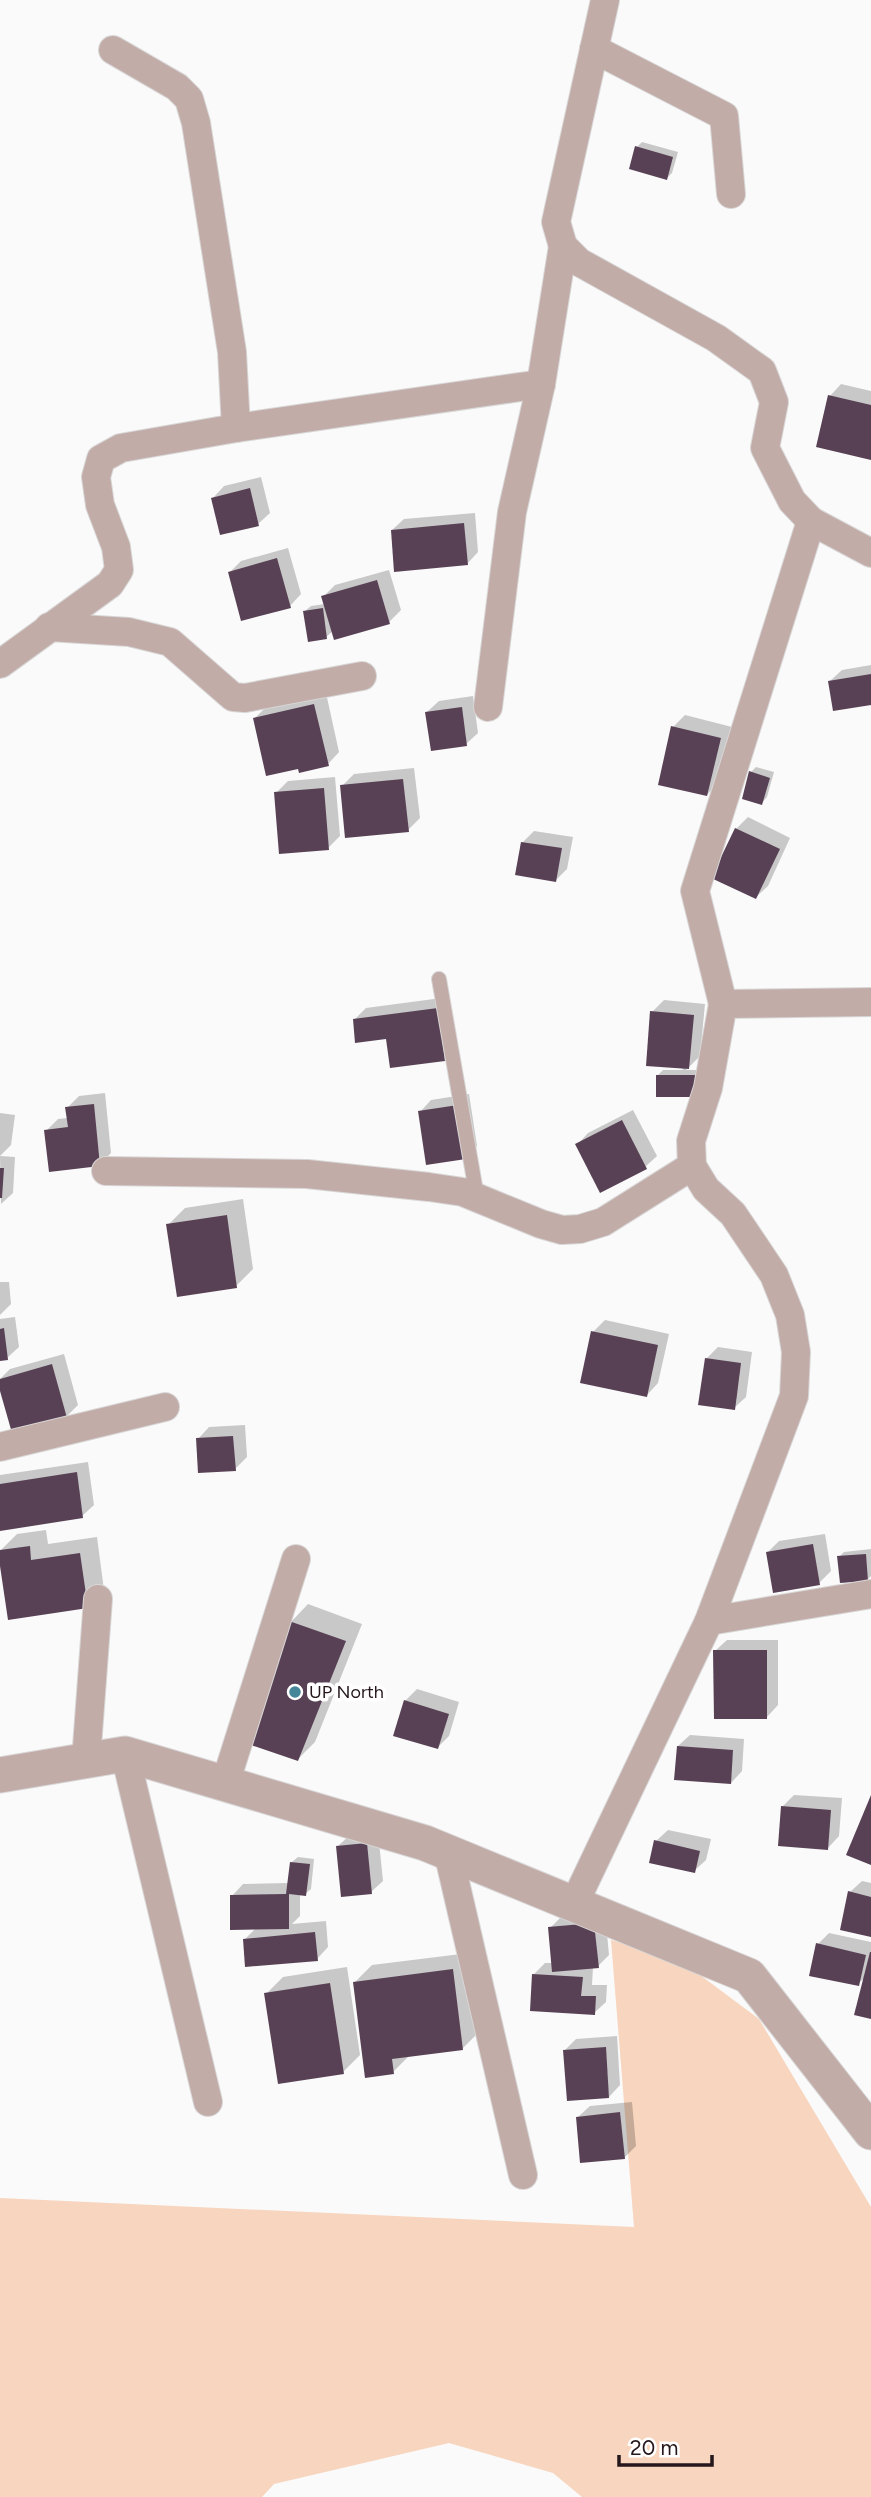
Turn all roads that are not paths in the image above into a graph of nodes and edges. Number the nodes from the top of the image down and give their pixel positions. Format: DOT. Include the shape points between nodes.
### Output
graph roads {
  1 [pos="605,0"];
  2 [pos="594,49"];
  3 [pos="113,50"];
  4 [pos="731,194"];
  5 [pos="562,246"];
  6 [pos="541,384"];
  7 [pos="236,428"];
  8 [pos="811,521"];
  9 [pos="871,553"];
  10 [pos="50,627"];
  11 [pos="0,664"];
  12 [pos="362,676"];
  13 [pos="488,707"];
  14 [pos="439,979"];
  15 [pos="871,1002"];
  16 [pos="723,1004"];
  17 [pos="692,1166"];
  18 [pos="106,1171"];
  19 [pos="477,1197"];
  20 [pos="165,1407"];
  21 [pos="0,1447"];
  22 [pos="296,1559"];
  23 [pos="871,1594"];
  24 [pos="98,1599"];
  25 [pos="709,1621"];
  26 [pos="125,1754"];
  27 [pos="86,1760"];
  28 [pos="0,1775"];
  29 [pos="225,1784"];
  30 [pos="448,1852"];
  31 [pos="574,1905"];
  32 [pos="208,2102"];
  33 [pos="871,2132"];
  34 [pos="523,2175"];
  1 -- 2 [label="street"];
  2 -- 4 [label="street" via="724,116"];
  2 -- 5 [label="street" via="556,222"];
  3 -- 7 [label="street" via="177,87 189,99 232,352"];
  5 -- 6 [label="street"];
  5 -- 8 [label="street" via="579,262 716,338 762,370 774,402 765,448 792,501"];
  6 -- 7 [label="street"];
  6 -- 13 [label="street" via="512,512"];
  7 -- 10 [label="street" via="121,448 101,459 96,477 100,505 116,547 118,570 110,584"];
  8 -- 9 [label="street"];
  8 -- 16 [label="street" via="695,891"];
  10 -- 11 [label="street"];
  10 -- 12 [label="street" via="129,632 170,642 233,696 245,698"];
  14 -- 19 [label="lane"];
  15 -- 16 [label="street"];
  16 -- 17 [label="street" via="708,1088 691,1141"];
  17 -- 19 [label="street" via="603,1222 580,1229 541,1224"];
  17 -- 25 [label="street" via="706,1189 733,1214 774,1275 790,1315 796,1352 794,1396"];
  18 -- 19 [label="street" via="307,1174"];
  20 -- 21 [label="street"];
  22 -- 29 [label="street"];
  23 -- 25 [label="street"];
  24 -- 27 [label="street"];
  25 -- 31 [label="street"];
  26 -- 27 [label="street"];
  26 -- 29 [label="street"];
  26 -- 32 [label="street"];
  27 -- 28 [label="street"];
  29 -- 30 [label="street"];
  30 -- 31 [label="street"];
  30 -- 34 [label="street"];
  31 -- 33 [label="street" via="749,1976"];
}
